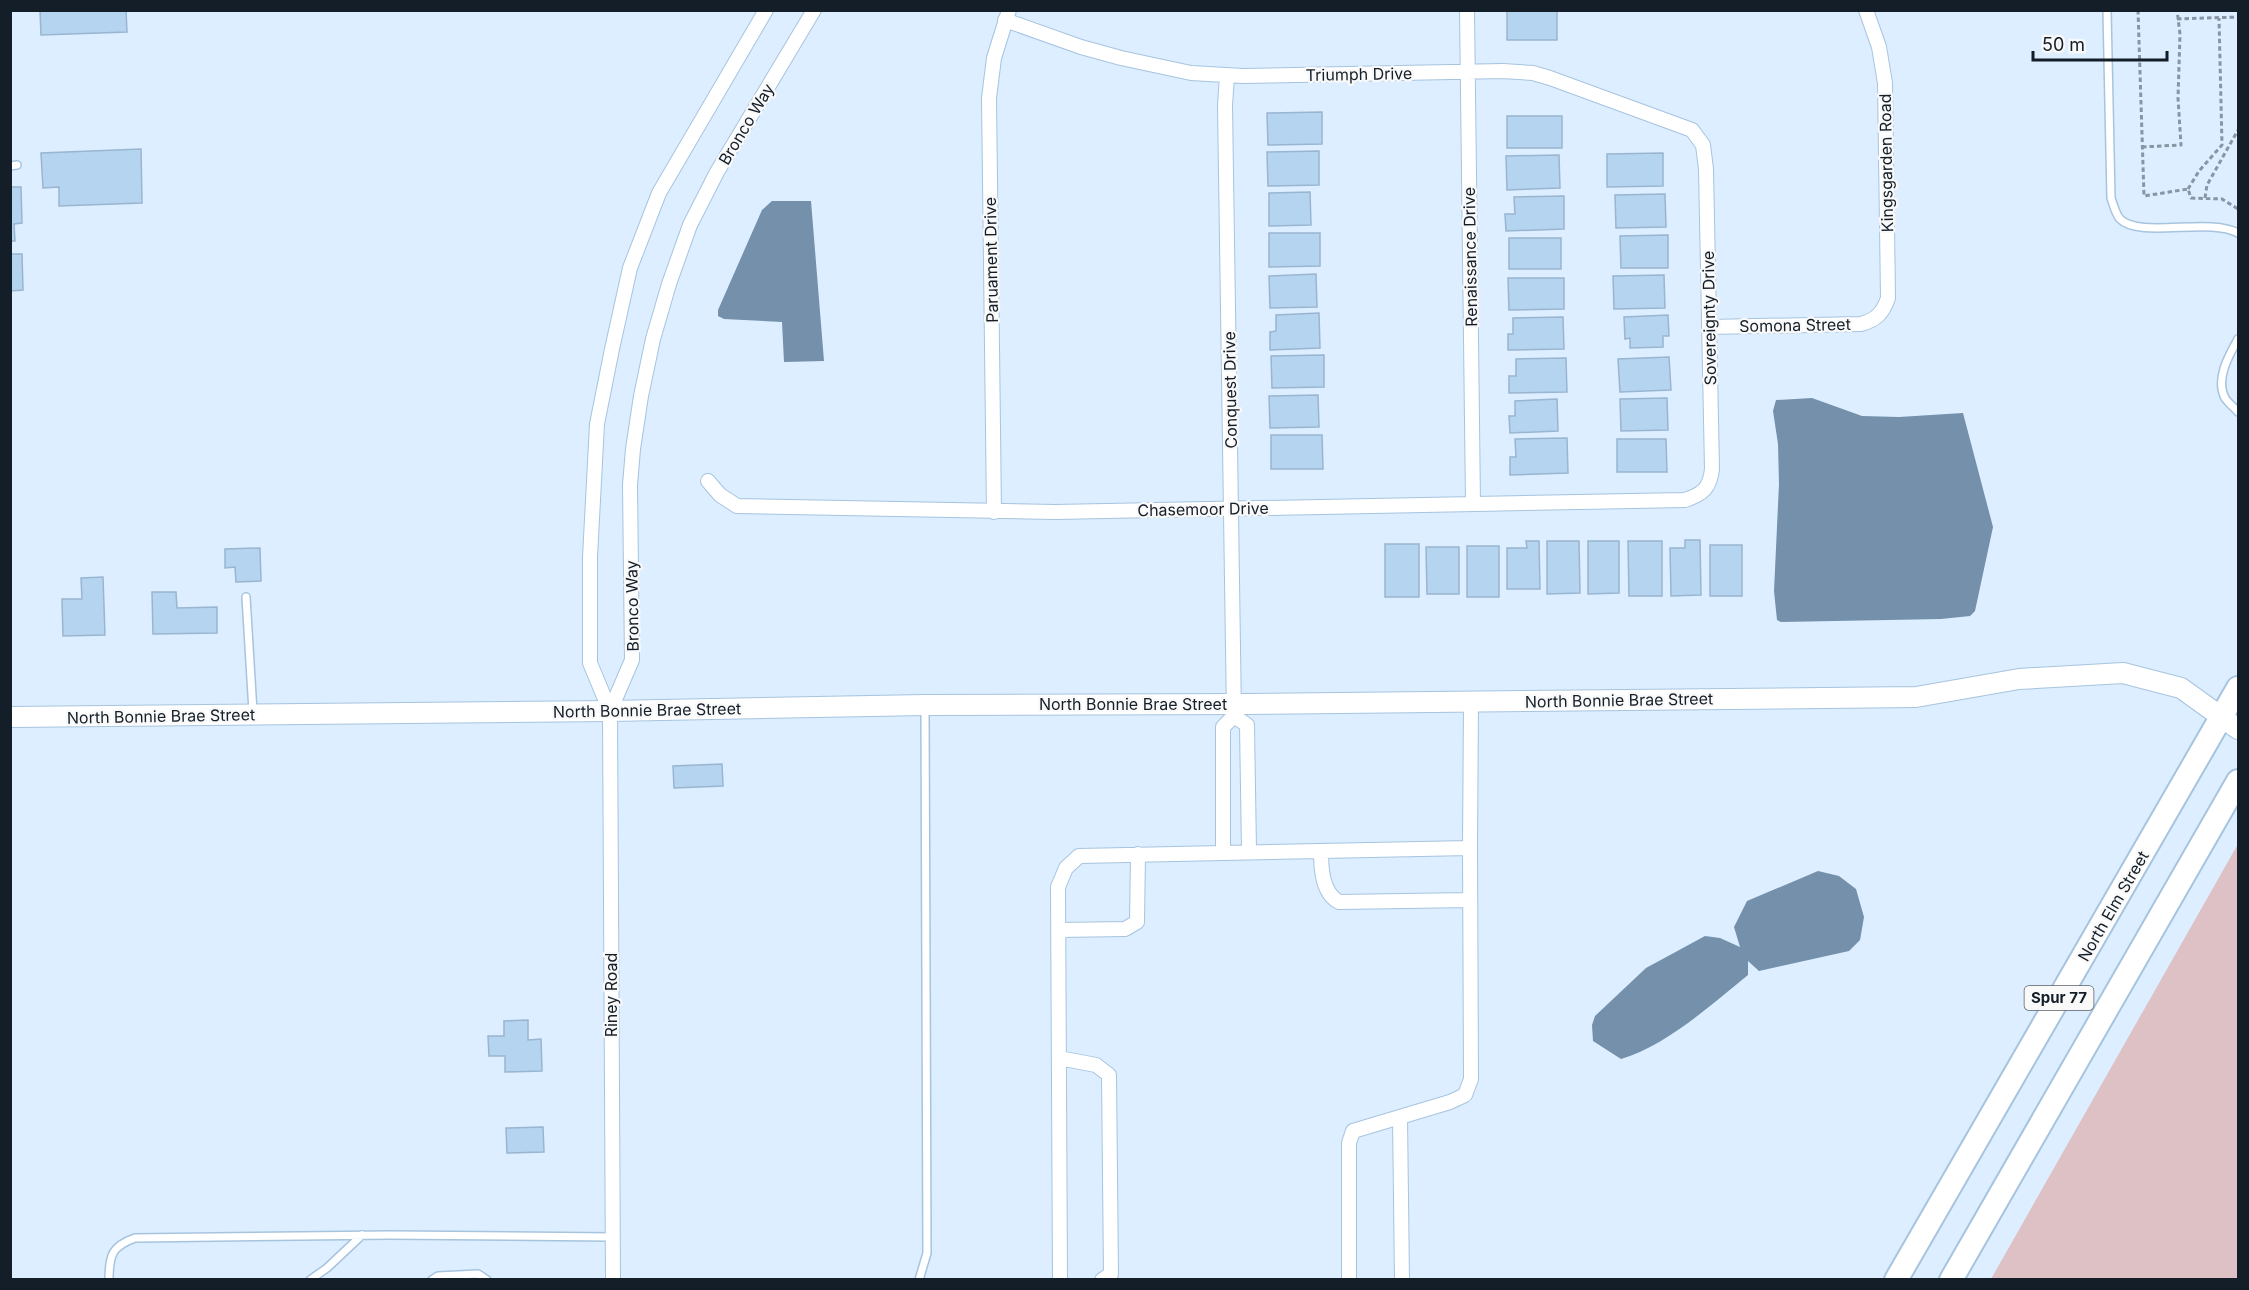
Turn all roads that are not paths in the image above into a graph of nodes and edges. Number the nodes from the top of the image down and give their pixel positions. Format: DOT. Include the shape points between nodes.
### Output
graph roads {
  1 [pos="766,10"];
  2 [pos="814,10"];
  3 [pos="1467,10"];
  4 [pos="1866,10"];
  5 [pos="2107,10"];
  6 [pos="1007,15"];
  7 [pos="1468,72"];
  8 [pos="1227,76"];
  9 [pos="1703,146"];
  10 [pos="2238,233"];
  11 [pos="1879,315"];
  12 [pos="1709,327"];
  13 [pos="2238,339"];
  14 [pos="2238,412"];
  15 [pos="708,481"];
  16 [pos="1706,489"];
  17 [pos="1473,503"];
  18 [pos="1232,508"];
  19 [pos="994,512"];
  20 [pos="246,597"];
  21 [pos="2238,688"];
  22 [pos="1471,702"];
  23 [pos="925,705"];
  24 [pos="1233,710"];
  25 [pos="610,711"];
  26 [pos="253,715"];
  27 [pos="10,717"];
  28 [pos="2230,722"];
  29 [pos="2238,781"];
  30 [pos="1470,848"];
  31 [pos="1249,851"];
  32 [pos="1320,851"];
  33 [pos="1223,852"];
  34 [pos="1138,854"];
  35 [pos="1470,900"];
  36 [pos="1059,930"];
  37 [pos="1059,1058"];
  38 [pos="1400,1117"];
  39 [pos="362,1235"];
  40 [pos="612,1237"];
  41 [pos="465,1277"];
  42 [pos="110,1280"];
  43 [pos="310,1280"];
  44 [pos="432,1280"];
  45 [pos="487,1280"];
  46 [pos="613,1280"];
  47 [pos="919,1280"];
  48 [pos="1060,1280"];
  49 [pos="1102,1280"];
  50 [pos="1349,1280"];
  51 [pos="1402,1280"];
  52 [pos="1896,1280"];
  53 [pos="1951,1280"];
  1 -- 25 [label="street" via="658,193 630,268 597,424 590,556 591,663"];
  2 -- 25 [label="street, Bronco Way" via="717,172 690,225 669,284 646,374 633,449 632,660"];
  3 -- 7 [label="street, Renaissance Drive"];
  4 -- 11 [label="street, Kingsgarden Road" via="1879,46 1886,101 1888,298"];
  5 -- 10 [label="lane" via="2111,198 2120,219 2136,227 2212,226"];
  6 -- 8 [label="street, Triumph Drive" via="1081,47 1191,73"];
  6 -- 19 [label="street, Paruament Drive" via="994,58 989,98"];
  7 -- 8 [label="street, Triumph Drive"];
  7 -- 9 [label="street, Triumph Drive" via="1518,72 1550,78 1692,130"];
  7 -- 17 [label="street, Renaissance Drive"];
  8 -- 18 [label="street, Conquest Drive"];
  9 -- 12 [label="street, Sovereignty Drive"];
  11 -- 12 [label="street, Somona Street" via="1861,324"];
  12 -- 16 [label="street, Sovereignty Drive" via="1712,469"];
  13 -- 14 [label="lane" via="2222,378 2225,398"];
  15 -- 19 [label="street, Chasemoor Drive" via="737,507"];
  16 -- 17 [label="street, Chasemoor Drive" via="1685,500"];
  17 -- 18 [label="street, Chasemoor Drive"];
  18 -- 19 [label="street, Chasemoor Drive"];
  18 -- 24 [label="street, Conquest Drive"];
  20 -- 26 [label="lane"];
  21 -- 28 [label="main road, North Elm Street / Spur 77"];
  22 -- 24 [label="main road, North Bonnie Brae Street"];
  22 -- 28 [label="main road, North Bonnie Brae Street" via="1916,697 2019,679 2123,673 2181,688"];
  22 -- 30 [label="street"];
  23 -- 24 [label="main road, North Bonnie Brae Street"];
  23 -- 25 [label="main road, North Bonnie Brae Street"];
  23 -- 47 [label="lane" via="927,1253"];
  24 -- 31 [label="street" via="1247,725"];
  24 -- 33 [label="street" via="1223,727"];
  25 -- 26 [label="main road, North Bonnie Brae Street"];
  25 -- 40 [label="street, Riney Road"];
  26 -- 27 [label="main road, North Bonnie Brae Street"];
  28 -- 52 [label="main road, North Elm Street / Spur 77"];
  29 -- 53 [label="main road, Spur 77"];
  30 -- 32 [label="street"];
  30 -- 35 [label="street"];
  31 -- 32 [label="street"];
  31 -- 33 [label="street"];
  32 -- 35 [label="street" via="1322,875 1332,899 1339,902"];
  33 -- 34 [label="street"];
  34 -- 36 [label="street" via="1079,856 1066,868 1058,887"];
  34 -- 36 [label="street" via="1137,922 1125,929"];
  35 -- 38 [label="street" via="1471,1078 1466,1095"];
  36 -- 37 [label="street"];
  37 -- 48 [label="street"];
  37 -- 49 [label="street" via="1096,1065 1109,1075 1112,1274"];
  38 -- 50 [label="street" via="1353,1131 1349,1143"];
  38 -- 51 [label="street"];
  39 -- 40 [label="lane"];
  39 -- 42 [label="lane" via="135,1238 119,1244 109,1261"];
  39 -- 43 [label="lane"];
  40 -- 46 [label="street, Riney Road"];
  41 -- 44 [label="lane" via="438,1276"];
  41 -- 45 [label="lane" via="478,1274"];
}
